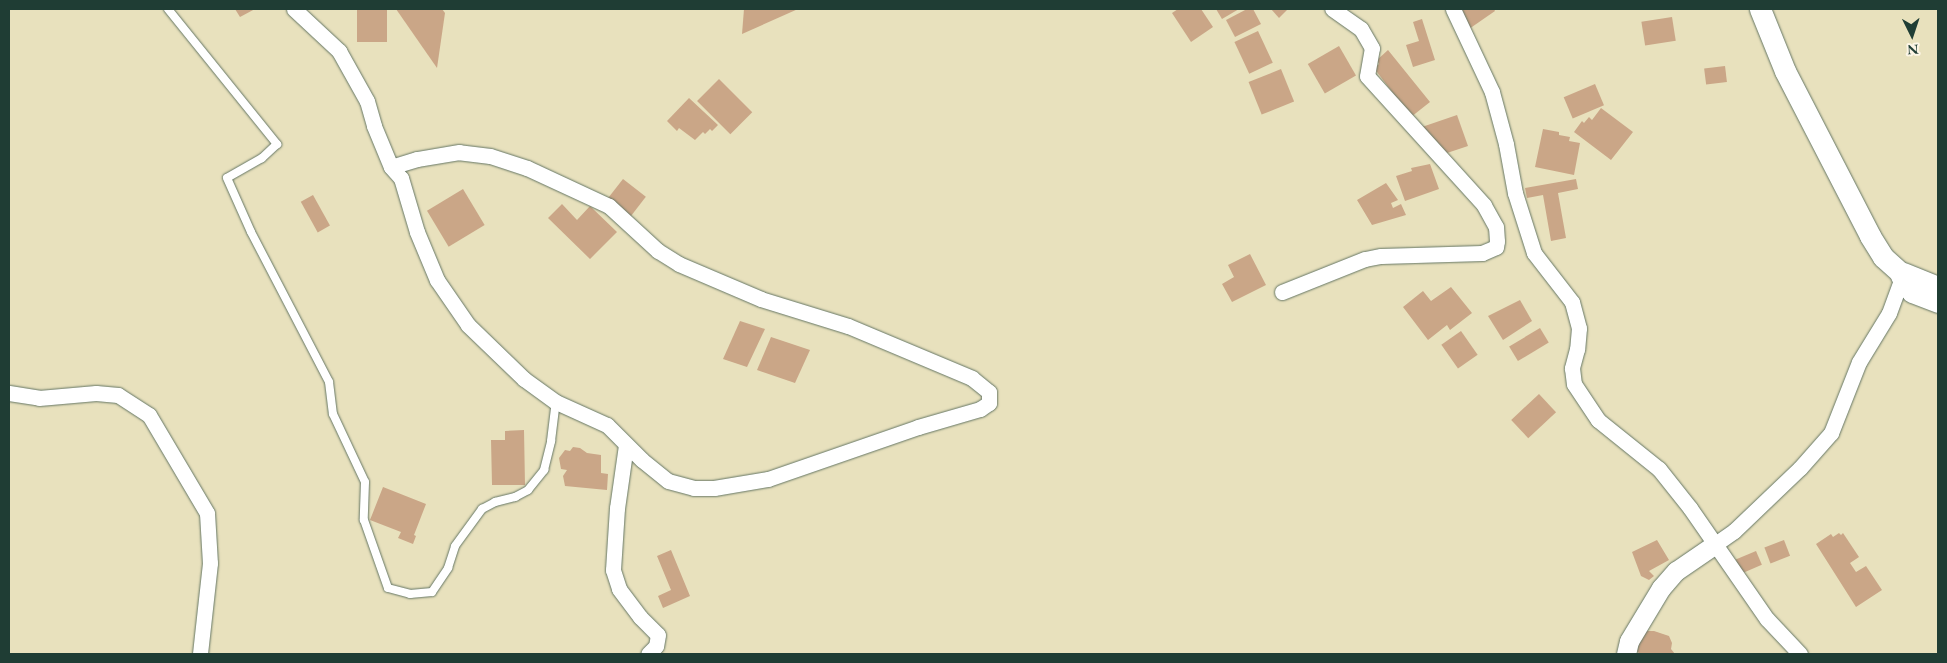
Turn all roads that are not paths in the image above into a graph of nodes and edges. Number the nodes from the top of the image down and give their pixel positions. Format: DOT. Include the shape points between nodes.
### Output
graph roads {
  1 [pos="168,9"];
  2 [pos="294,9"];
  3 [pos="1332,9"];
  4 [pos="1453,9"];
  5 [pos="1760,9"];
  6 [pos="390,167"];
  7 [pos="1903,275"];
  8 [pos="1938,289"];
  9 [pos="1282,292"];
  10 [pos="1938,302"];
  11 [pos="9,393"];
  12 [pos="556,402"];
  13 [pos="626,445"];
  14 [pos="1714,545"];
  15 [pos="200,654"];
  16 [pos="648,654"];
  17 [pos="1626,654"];
  18 [pos="1800,654"];
  1 -- 12 [label="lane" via="277,144 262,158 227,178 250,232 329,382 333,414 365,482 364,520 388,588 410,594 432,592 448,568 455,546 482,508 528,490 544,470"];
  2 -- 6 [label="street" via="339,51 367,101"];
  3 -- 9 [label="street" via="1360,29 1372,48 1367,76 1484,205 1496,227 1496,248 1482,254 1365,259"];
  4 -- 14 [label="street" via="1492,92 1515,194 1534,253 1572,302 1579,328 1572,368 1574,384 1598,420 1659,469"];
  5 -- 7 [label="main road" via="1785,71 1826,156 1883,257"];
  6 -- 12 [label="street" via="401,178 422,246 437,280 458,311 479,338 524,379"];
  6 -- 13 [label="street" via="459,152 490,156 528,168 609,206 658,251 679,264 761,299 848,326 907,349 972,378 990,392 988,403 980,409 768,479 724,486 694,488 668,480"];
  7 -- 8 [label="highway"];
  7 -- 10 [label="main road" via="1912,292"];
  7 -- 14 [label="street" via="1889,313 1859,362 1831,433 1800,468 1734,531"];
  11 -- 15 [label="street" via="39,398 96,393 118,395 149,415 207,513 210,563"];
  12 -- 13 [label="street" via="607,425"];
  13 -- 16 [label="street" via="613,570 619,589 658,635 656,646"];
  14 -- 17 [label="street" via="1676,571 1661,588 1629,641"];
  14 -- 18 [label="street" via="1768,619"];
}
